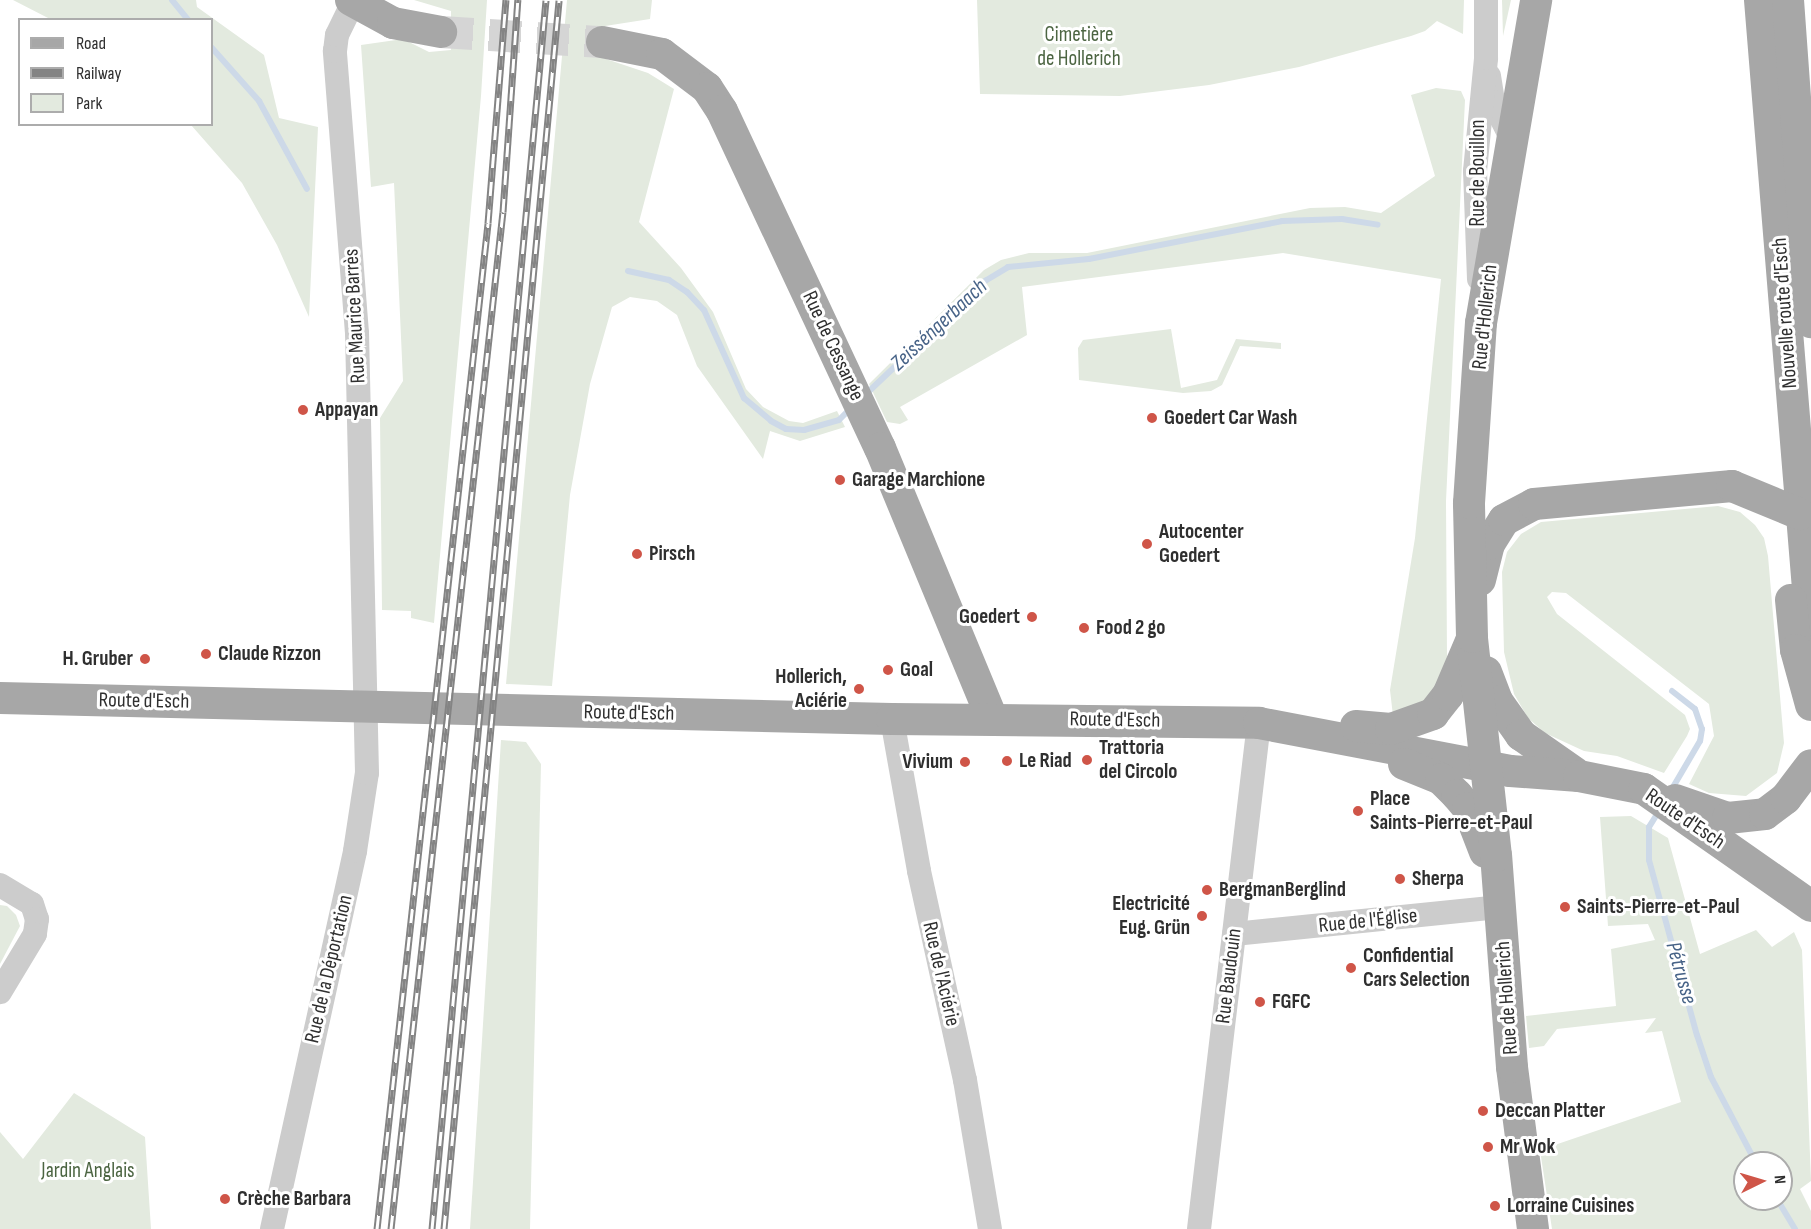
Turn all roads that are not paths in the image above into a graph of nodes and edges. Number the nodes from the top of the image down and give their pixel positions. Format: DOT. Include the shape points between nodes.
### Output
graph roads {
  1 [pos="1486,0"];
  2 [pos="1536,0"];
  3 [pos="1760,0"];
  4 [pos="1788,0"];
  5 [pos="352,1"];
  6 [pos="441,32"];
  7 [pos="602,42"];
  8 [pos="1485,58"];
  9 [pos="1510,135"];
  10 [pos="1811,322"];
  11 [pos="1481,323"];
  12 [pos="1756,494"];
  13 [pos="1806,515"];
  14 [pos="1808,559"];
  15 [pos="1811,626"];
  16 [pos="1472,637"];
  17 [pos="0,698"];
  18 [pos="1811,705"];
  19 [pos="368,707"];
  20 [pos="892,719"];
  21 [pos="992,719"];
  22 [pos="1259,723"];
  23 [pos="1811,765"];
  24 [pos="1486,766"];
  25 [pos="1580,776"];
  26 [pos="1684,810"];
  27 [pos="0,885"];
  28 [pos="1811,906"];
  29 [pos="1501,908"];
  30 [pos="1234,934"];
  31 [pos="0,992"];
  32 [pos="272,1229"];
  33 [pos="990,1229"];
  34 [pos="1199,1229"];
  35 [pos="1533,1229"];
  1 -- 8 [label="street, Rue de Bouillon"];
  2 -- 9 [label="main road, Rue d'Hollerich"];
  3 -- 13 [label="main road, Nouvelle route d'Esch"];
  4 -- 10 [label="main road"];
  5 -- 6 [label="main road" via="393,23"];
  5 -- 19 [label="street, Rue Maurice Barrès" via="337,35 335,51 357,333"];
  7 -- 21 [label="main road, Rue de Cessange" via="662,54 707,88 722,111 859,403"];
  8 -- 9 [label="street, Rue de Bouillon" via="1493,102"];
  8 -- 11 [label="street, Rue de Bouillon" via="1475,171"];
  9 -- 11 [label="main road, Rue d'Hollerich"];
  11 -- 16 [label="main road, Rue d'Hollerich" via="1469,503"];
  12 -- 13 [label="main road"];
  12 -- 16 [label="main road" via="1732,486 1708,485 1569,498 1521,509 1504,520 1489,544 1481,571"];
  12 -- 18 [label="main road" via="1774,513 1782,534 1796,650"];
  13 -- 14 [label="main road, Nouvelle route d'Esch"];
  14 -- 15 [label="main road, Nouvelle route d'Esch"];
  16 -- 22 [label="main road" via="1448,695 1433,714 1418,722 1391,729"];
  16 -- 24 [label="main road"];
  16 -- 25 [label="main road" via="1508,719 1544,754"];
  17 -- 19 [label="main road, Route d'Esch"];
  19 -- 20 [label="main road, Route d'Esch"];
  19 -- 32 [label="street, Rue de la Déportation" via="367,773 355,851"];
  20 -- 21 [label="main road, Route d'Esch"];
  20 -- 33 [label="street, Rue de l'Aciérie" via="919,871 965,1080"];
  21 -- 22 [label="main road, Route d'Esch"];
  22 -- 24 [label="main road, Route d'Esch"];
  22 -- 29 [label="main road, Route d'Esch" via="1412,766 1441,779 1468,808"];
  22 -- 30 [label="street, Rue Baudouin"];
  23 -- 26 [label="main road" via="1786,798 1765,814 1728,818"];
  24 -- 25 [label="main road, Route d'Esch"];
  24 -- 29 [label="main road, Rue de Hollerich"];
  25 -- 26 [label="main road, Route d'Esch" via="1644,789"];
  26 -- 28 [label="main road, Route d'Esch"];
  27 -- 31 [label="street" via="32,904 37,919 35,934"];
  29 -- 30 [label="street, Rue de l'Église"];
  29 -- 35 [label="main road, Rue de Hollerich" via="1512,1067"];
  30 -- 34 [label="street, Rue Baudouin"];
}
